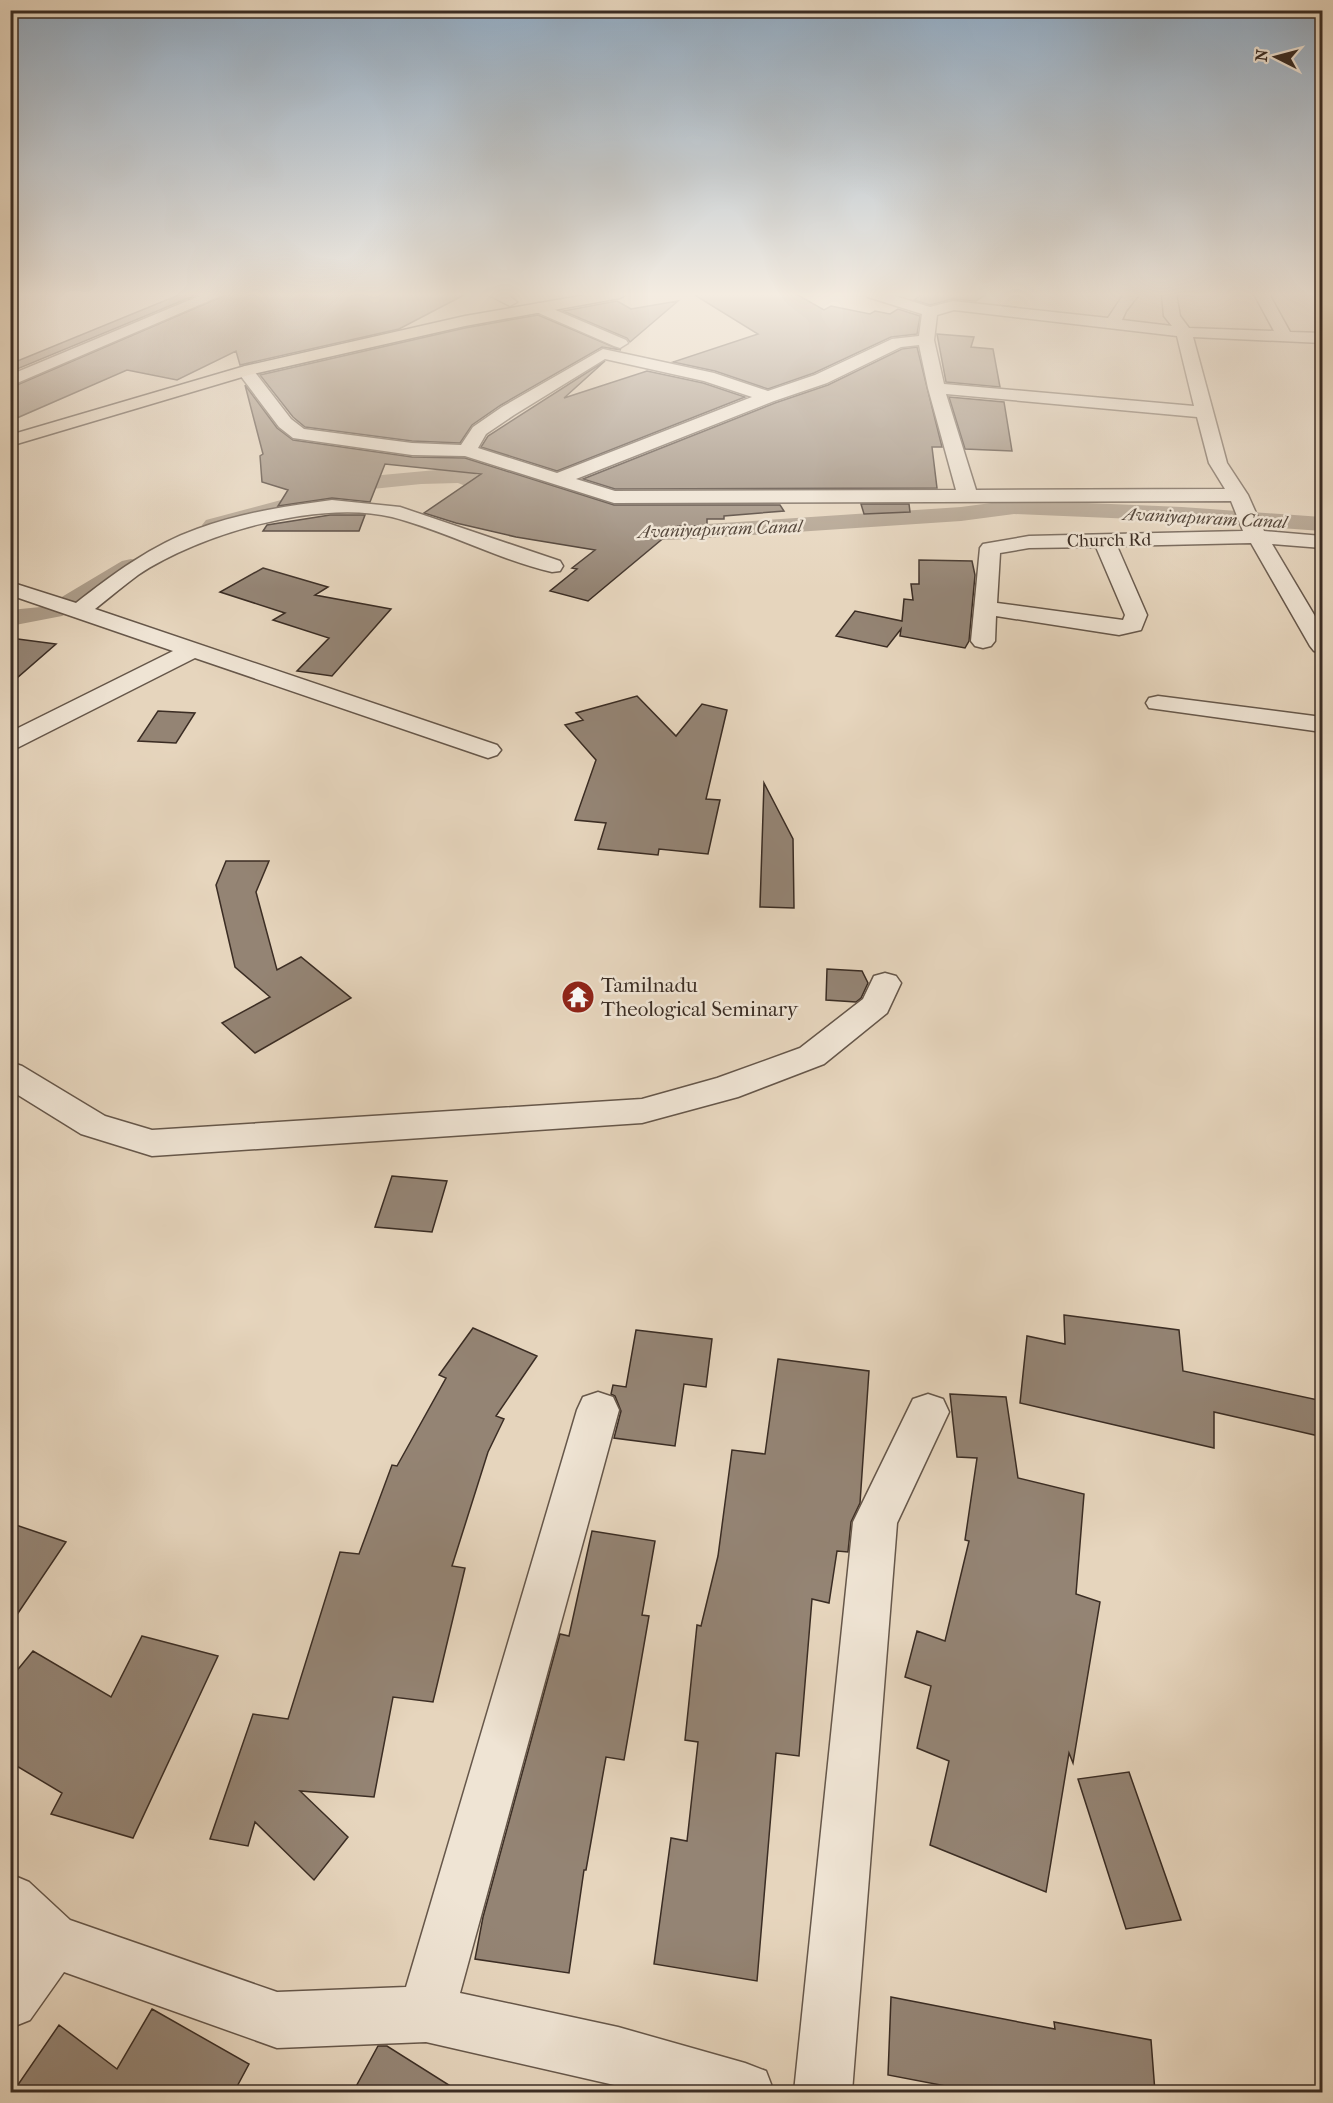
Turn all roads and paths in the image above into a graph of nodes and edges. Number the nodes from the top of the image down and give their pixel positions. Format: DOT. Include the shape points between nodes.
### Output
graph roads {
  1 [pos="174,392"];
  2 [pos="261,392"];
  3 [pos="539,392"];
  4 [pos="754,392"];
  5 [pos="782,392"];
  6 [pos="937,392"];
  7 [pos="982,392"];
  8 [pos="1200,392"];
  9 [pos="768,397"];
  10 [pos="1205,412"];
  11 [pos="10,441"];
  12 [pos="467,451"];
  13 [pos="559,479"];
  14 [pos="967,495"];
  15 [pos="1238,495"];
  16 [pos="1252,526"];
  17 [pos="1104,540"];
  18 [pos="1323,542"];
  19 [pos="552,566"];
  20 [pos="10,588"];
  21 [pos="985,608"];
  22 [pos="79,611"];
  23 [pos="983,641"];
  24 [pos="1323,646"];
  25 [pos="193,650"];
  26 [pos="1158,703"];
  27 [pos="1323,725"];
  28 [pos="10,742"];
  29 [pos="488,750"];
  30 [pos="885,983"];
  31 [pos="10,1074"];
  32 [pos="598,1410"];
  33 [pos="928,1412"];
  34 [pos="10,1901"];
  35 [pos="53,1941"];
  36 [pos="10,2001"];
  37 [pos="426,2014"];
  38 [pos="745,2092"];
  39 [pos="823,2092"];
  1 -- 11 [label="main road"];
  2 -- 12 [label="street" via="285,423 299,434 412,449"];
  3 -- 12 [label="street" via="479,431"];
  4 -- 9 [label="street"];
  5 -- 9 [label="street"];
  6 -- 14 [label="street"];
  7 -- 10 [label="street"];
  8 -- 10 [label="street"];
  9 -- 13 [label="street"];
  10 -- 15 [label="street" via="1218,463"];
  12 -- 13 [label="street"];
  13 -- 14 [label="street" via="614,496"];
  14 -- 15 [label="street"];
  15 -- 16 [label="street"];
  16 -- 17 [label="street, Church Rd"];
  16 -- 18 [label="street, Church Rd"];
  16 -- 24 [label="street"];
  17 -- 21 [label="street, Church Rd" via="1029,542 990,548"];
  17 -- 21 [label="street" via="1136,615 1133,625 1119,628"];
  19 -- 22 [label="street" via="393,511 332,506 280,513 204,533 132,570"];
  20 -- 22 [label="street"];
  21 -- 23 [label="street, Church Rd"];
  22 -- 25 [label="street"];
  25 -- 28 [label="street"];
  25 -- 29 [label="street"];
  26 -- 27 [label="street"];
  30 -- 31 [label="street" via="876,1005 812,1056 726,1088 642,1111 152,1143 93,1125"];
  32 -- 37 [label="street"];
  33 -- 39 [label="street" via="875,1522"];
  34 -- 35 [label="street"];
  35 -- 36 [label="street"];
  35 -- 37 [label="street" via="277,2020"];
  37 -- 38 [label="street" via="618,2056"];
}
